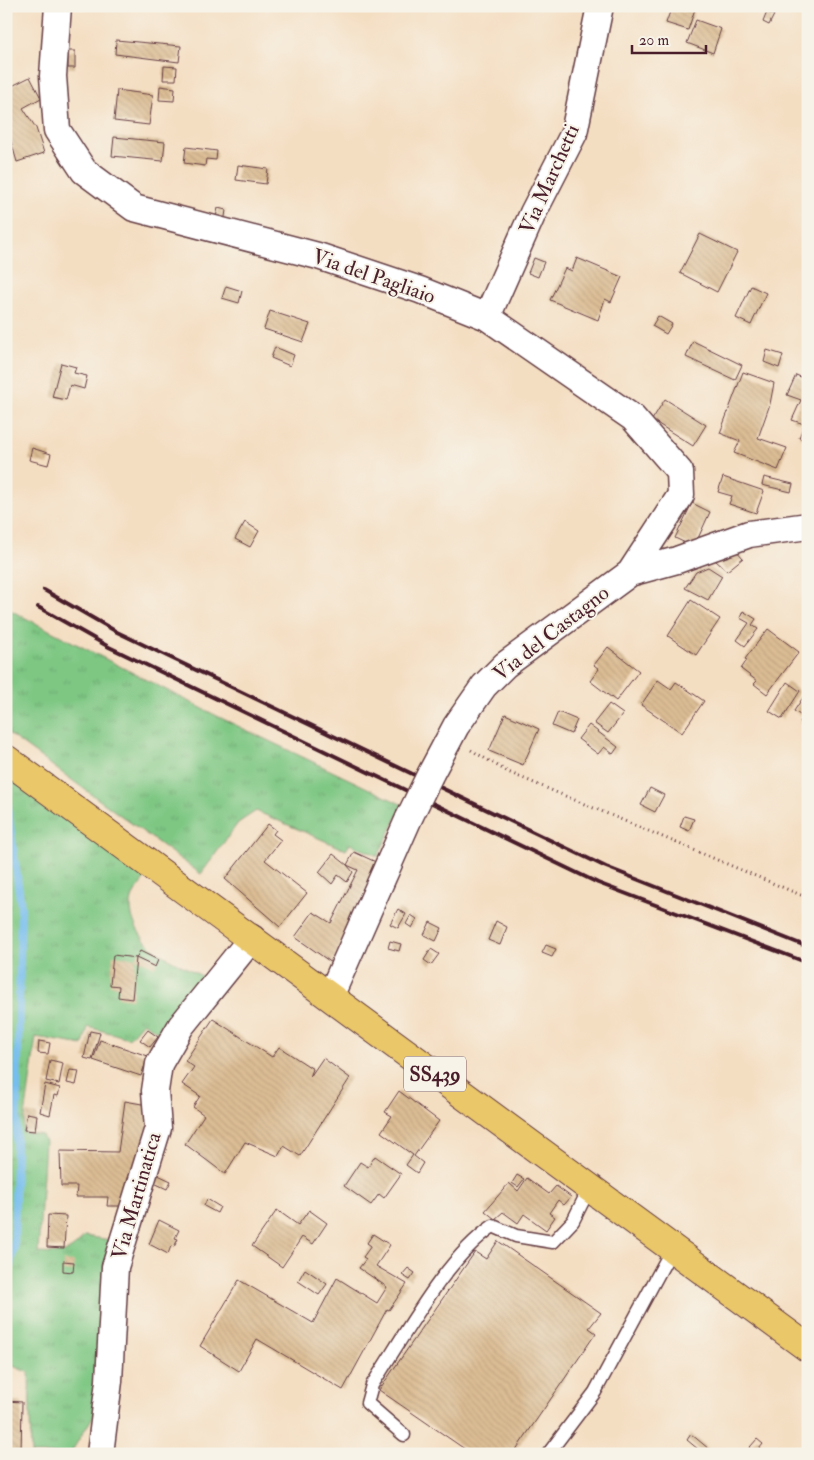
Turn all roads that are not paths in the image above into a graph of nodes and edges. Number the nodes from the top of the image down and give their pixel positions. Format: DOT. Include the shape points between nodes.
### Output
graph roads {
  1 [pos="58,6"];
  2 [pos="600,6"];
  3 [pos="487,317"];
  4 [pos="808,526"];
  5 [pos="630,573"];
  6 [pos="6,759"];
  7 [pos="252,938"];
  8 [pos="330,997"];
  9 [pos="590,1187"];
  10 [pos="672,1249"];
  11 [pos="808,1348"];
  12 [pos="404,1435"];
  13 [pos="100,1454"];
  14 [pos="548,1454"];
  1 -- 3 [label="street, Via del Pagliaio" via="53,76 57,130 84,171 134,208 318,256 420,290"];
  2 -- 3 [label="street, Via Marchetti" via="574,133 533,213"];
  3 -- 5 [label="street, Via del Pagliaio" via="634,418 680,472 682,496"];
  4 -- 5 [label="street, Via del Castagno" via="748,534 678,560"];
  5 -- 8 [label="street, Via del Castagno, bridge" via="505,666 484,686 456,726 430,775"];
  6 -- 7 [label="main road, SS439"];
  7 -- 8 [label="main road, SS439"];
  7 -- 13 [label="street, Via Martinatica" via="181,1026 159,1064 155,1091 158,1128 115,1267"];
  8 -- 9 [label="main road, SS439"];
  9 -- 10 [label="main road, SS439"];
  9 -- 12 [label="lane" via="573,1221 553,1242 516,1236 493,1226 475,1238 446,1272 372,1385 367,1403"];
  10 -- 11 [label="main road, SS439"];
  10 -- 14 [label="lane" via="595,1392"];
}
